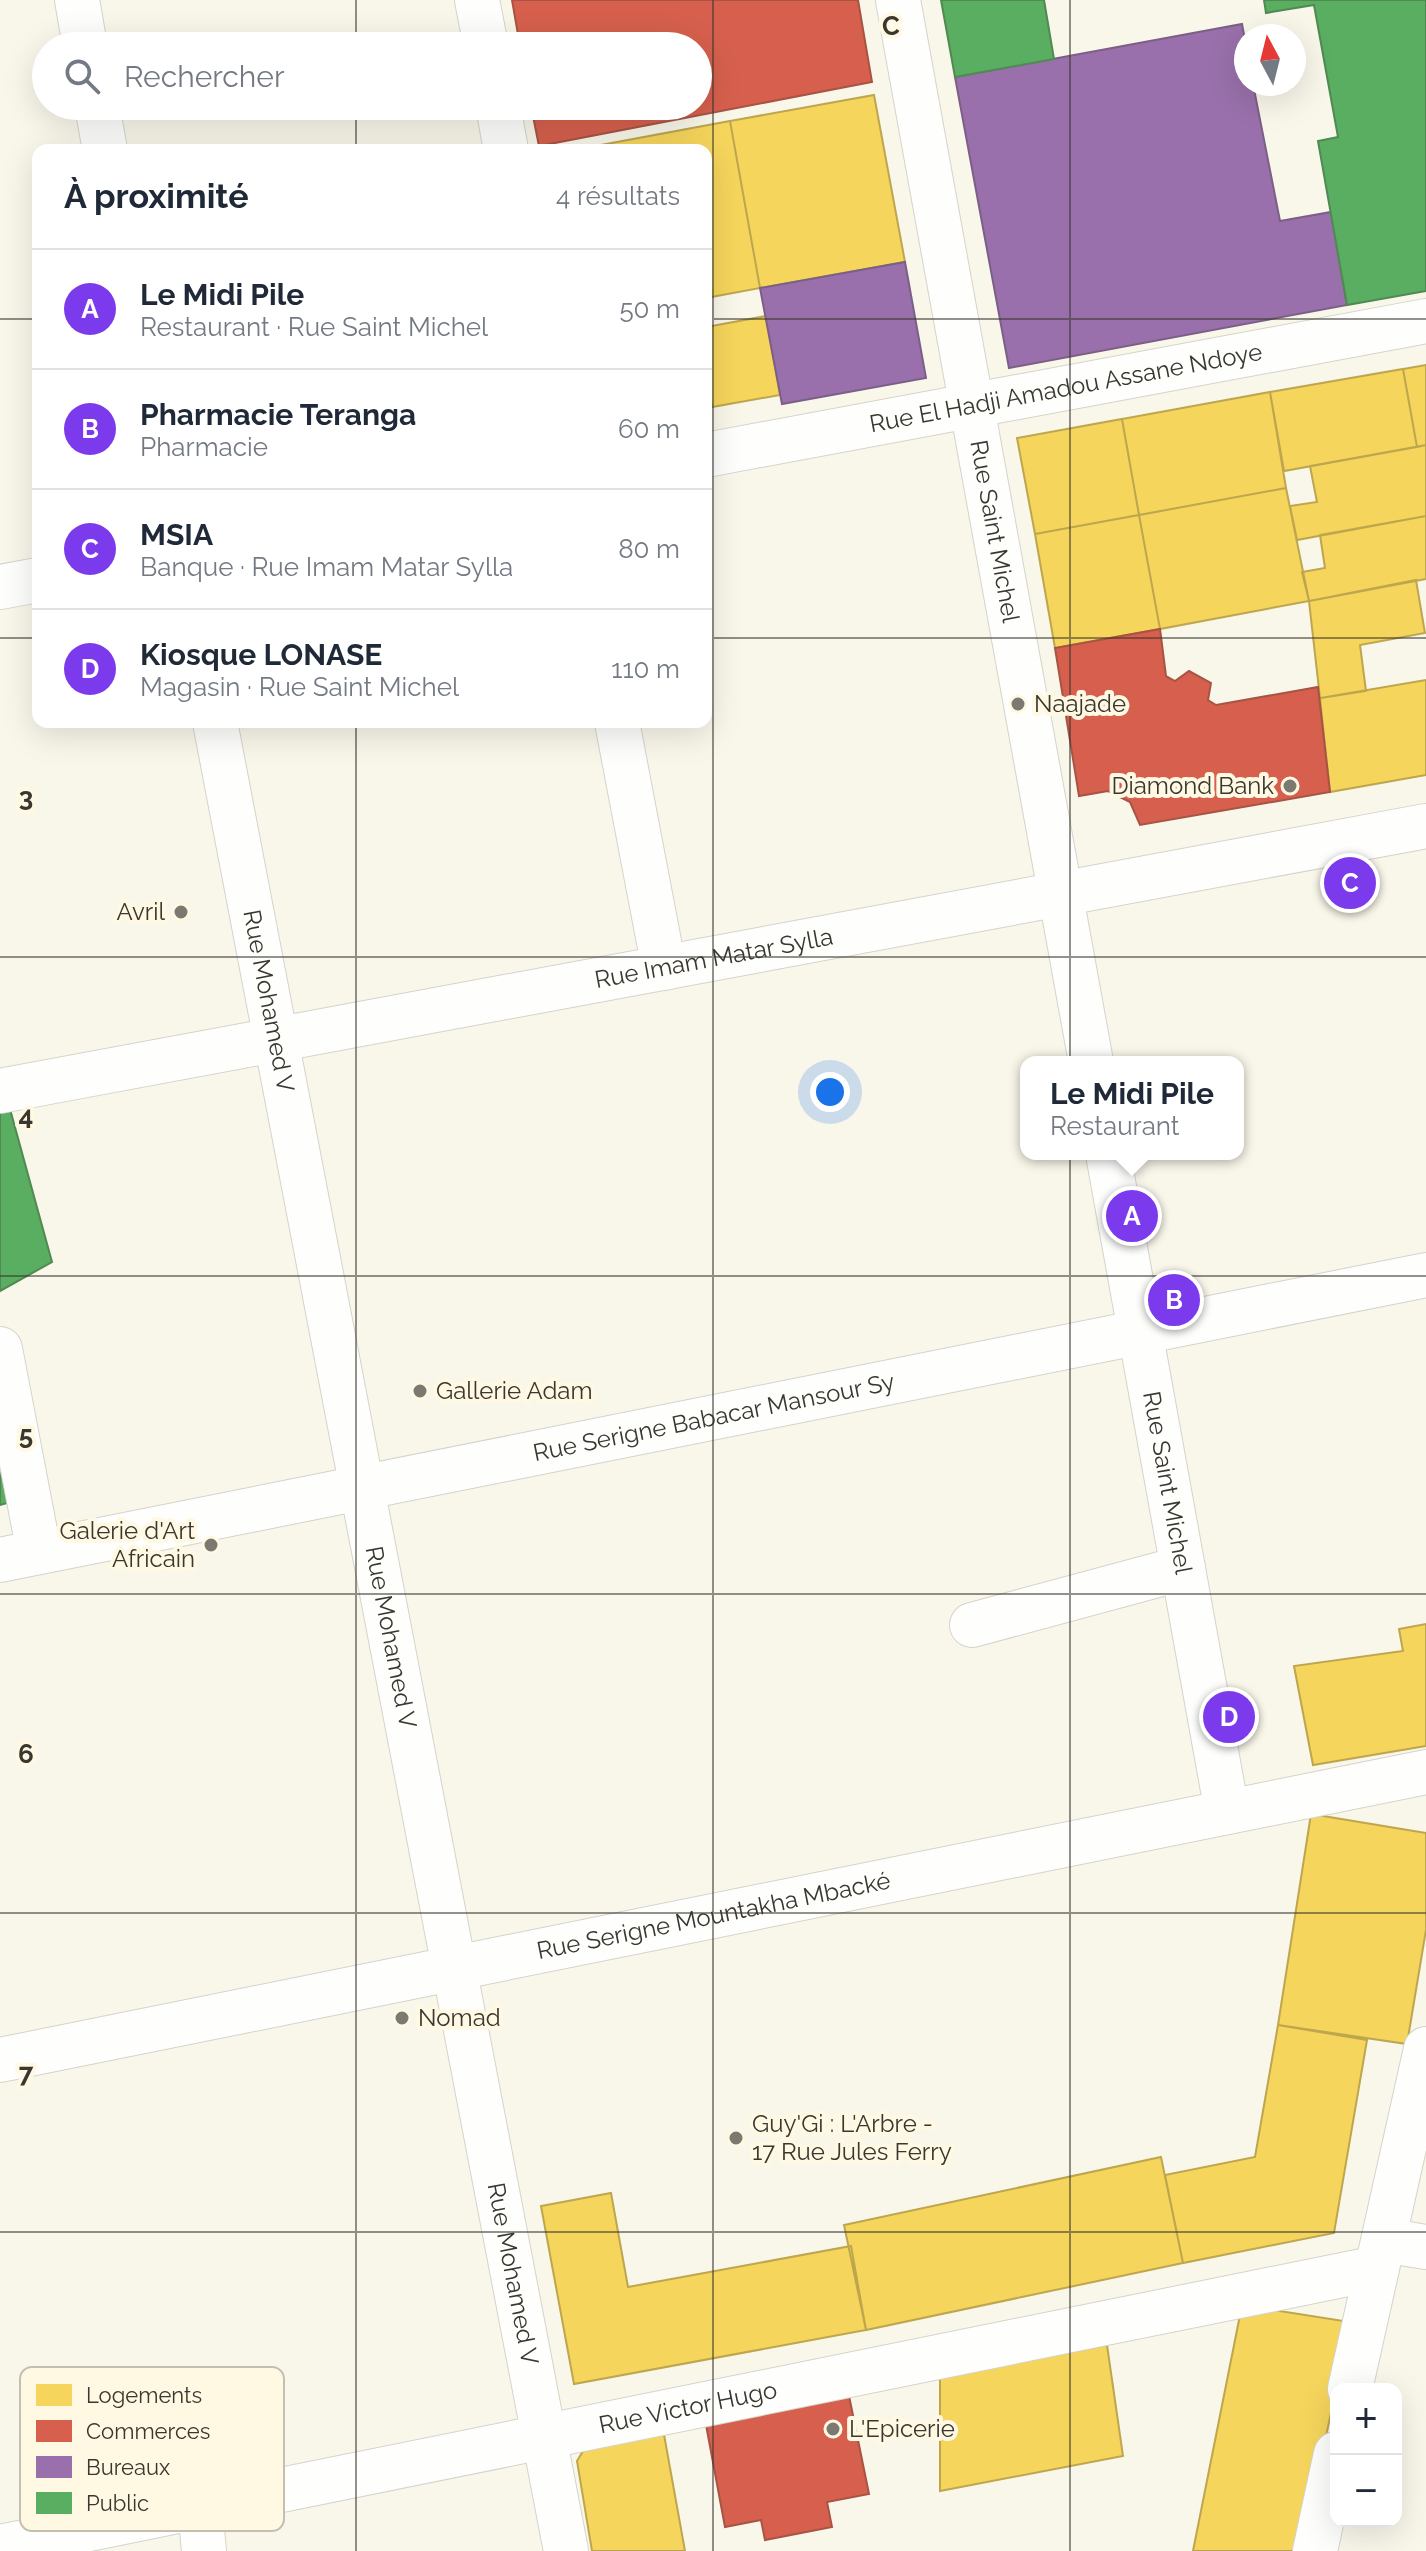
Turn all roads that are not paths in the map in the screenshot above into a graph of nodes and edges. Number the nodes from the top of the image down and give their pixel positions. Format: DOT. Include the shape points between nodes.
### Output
graph roads {
  1 [pos="77,0"];
  2 [pos="477,0"];
  3 [pos="898,0"];
  4 [pos="83,32"];
  5 [pos="483,32"];
  6 [pos="100,120"];
  7 [pos="501,120"];
  8 [pos="104,144"];
  9 [pos="505,144"];
  10 [pos="1426,321"];
  11 [pos="972,405"];
  12 [pos="712,454"];
  13 [pos="32,581"];
  14 [pos="0,587"];
  15 [pos="216,728"];
  16 [pos="618,728"];
  17 [pos="1426,826"];
  18 [pos="1060,894"];
  19 [pos="664,968"];
  20 [pos="276,1040"];
  21 [pos="1090,1056"];
  22 [pos="0,1091"];
  23 [pos="1109,1160"];
  24 [pos="1426,1275"];
  25 [pos="1140,1332"];
  26 [pos="0,1349"];
  27 [pos="362,1487"];
  28 [pos="20,1556"];
  29 [pos="1183,1568"];
  30 [pos="972,1625"];
  31 [pos="1426,1772"];
  32 [pos="1227,1812"];
  33 [pos="454,1968"];
  34 [pos="1426,2049"];
  35 [pos="0,2060"];
  36 [pos="1426,2247"];
  37 [pos="1380,2254"];
  38 [pos="1351,2383"];
  39 [pos="544,2437"];
  40 [pos="1336,2455"];
  41 [pos="284,2490"];
  42 [pos="83,2531"];
  43 [pos="202,2531"];
  44 [pos="0,2548"];
  45 [pos="204,2551"];
  46 [pos="566,2551"];
  47 [pos="1315,2551"];
  1 -- 4 [label="street"];
  2 -- 5 [label="street"];
  3 -- 11 [label="street, Rue Saint Michel"];
  6 -- 8 [label="street"];
  7 -- 9 [label="street"];
  10 -- 11 [label="street, Rue El Hadji Amadou Assane Ndoye"];
  11 -- 12 [label="street, Rue El Hadji Amadou Assane Ndoye"];
  11 -- 18 [label="street, Rue Saint Michel"];
  13 -- 14 [label="street"];
  15 -- 20 [label="street, Rue Mohamed V"];
  16 -- 19 [label="street"];
  17 -- 18 [label="street, Rue Imam Matar Sylla"];
  18 -- 19 [label="street, Rue Imam Matar Sylla"];
  18 -- 21 [label="street, Rue Saint Michel"];
  19 -- 20 [label="street, Rue Imam Matar Sylla"];
  20 -- 22 [label="street, Rue Imam Matar Sylla"];
  20 -- 27 [label="street, Rue Mohamed V"];
  23 -- 25 [label="street, Rue Saint Michel"];
  24 -- 25 [label="street, Rue Serigne Babacar Mansour Sy"];
  25 -- 27 [label="street, Rue Serigne Babacar Mansour Sy"];
  25 -- 29 [label="street, Rue Saint Michel"];
  26 -- 28 [label="street"];
  27 -- 28 [label="street, Rue Serigne Babacar Mansour Sy"];
  27 -- 33 [label="street, Rue Mohamed V"];
  29 -- 30 [label="street"];
  29 -- 32 [label="street, Rue Saint Michel"];
  31 -- 32 [label="street, Rue Serigne Mountakha Mbacké"];
  32 -- 33 [label="street, Rue Serigne Mountakha Mbacké"];
  33 -- 35 [label="street, Rue Serigne Mountakha Mbacké"];
  33 -- 39 [label="street, Rue Mohamed V"];
  34 -- 37 [label="street"];
  36 -- 37 [label="street"];
  37 -- 38 [label="street"];
  37 -- 39 [label="street, Rue Victor Hugo"];
  39 -- 41 [label="street, Rue Victor Hugo"];
  39 -- 46 [label="street, Rue Mohamed V"];
  40 -- 47 [label="street"];
  42 -- 44 [label="street, Rue Victor Hugo"];
  43 -- 45 [label="street"];
}
